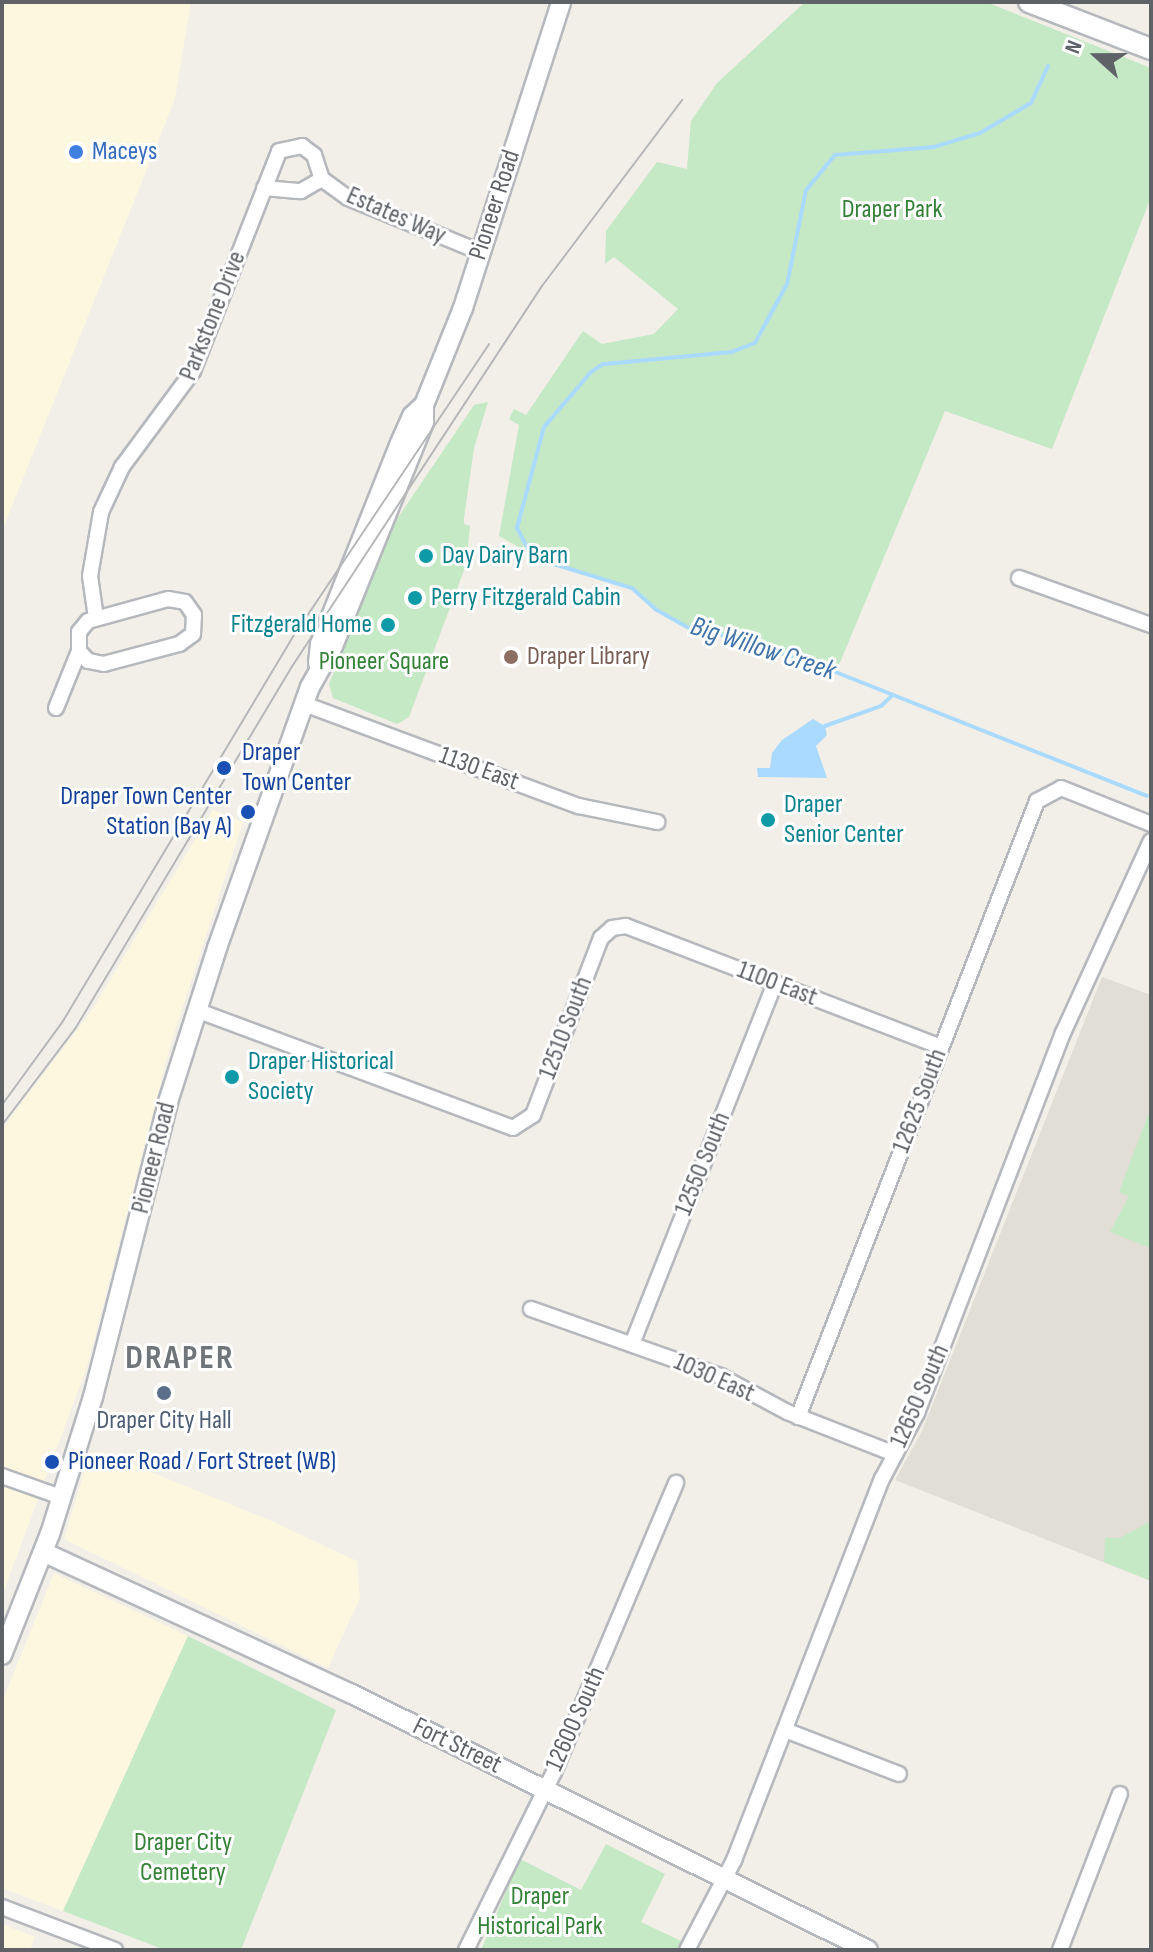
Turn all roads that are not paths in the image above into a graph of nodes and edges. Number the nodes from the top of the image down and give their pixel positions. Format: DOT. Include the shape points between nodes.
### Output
graph roads {
  1 [pos="561,2"];
  2 [pos="1038,4"];
  3 [pos="1151,49"];
  4 [pos="322,179"];
  5 [pos="264,188"];
  6 [pos="480,252"];
  7 [pos="1019,578"];
  8 [pos="96,618"];
  9 [pos="1151,625"];
  10 [pos="79,651"];
  11 [pos="304,704"];
  12 [pos="56,708"];
  13 [pos="657,822"];
  14 [pos="1151,824"];
  15 [pos="1151,841"];
  16 [pos="612,928"];
  17 [pos="775,983"];
  18 [pos="196,1010"];
  19 [pos="941,1047"];
  20 [pos="531,1309"];
  21 [pos="632,1344"];
  22 [pos="798,1417"];
  23 [pos="895,1454"];
  24 [pos="2,1476"];
  25 [pos="676,1483"];
  26 [pos="61,1497"];
  27 [pos="43,1552"];
  28 [pos="2,1655"];
  29 [pos="785,1730"];
  30 [pos="899,1774"];
  31 [pos="544,1789"];
  32 [pos="1120,1794"];
  33 [pos="724,1878"];
  34 [pos="2,1907"];
  35 [pos="115,1950"];
  36 [pos="466,1950"];
  37 [pos="687,1950"];
  38 [pos="868,1950"];
  39 [pos="1060,1950"];
  1 -- 6 [label="street, Pioneer Road"];
  2 -- 3 [label="main road"];
  4 -- 5 [label="street" via="301,191"];
  4 -- 5 [label="street, Estates Way" via="314,155 294,144 279,151"];
  4 -- 6 [label="street, Estates Way" via="371,210"];
  5 -- 8 [label="street, Parkstone Drive" via="193,371 122,467 101,512 91,565"];
  6 -- 11 [label="street, Pioneer Road" via="424,405 424,422"];
  7 -- 9 [label="street"];
  8 -- 10 [label="street" via="79,632"];
  8 -- 10 [label="street" via="177,599 191,608 195,626 179,644 104,664 88,661"];
  10 -- 12 [label="street"];
  11 -- 13 [label="street, 1130 East" via="579,806"];
  11 -- 18 [label="street, Pioneer Road"];
  14 -- 19 [label="street, 12625 South" via="1068,790 1049,790 1034,806"];
  15 -- 23 [label="street, 12650 South" via="1063,1033 917,1413"];
  16 -- 17 [label="street, 1100 East" via="632,928"];
  16 -- 18 [label="street, 12510 South" via="599,943 533,1115 519,1127 500,1126"];
  17 -- 19 [label="street, 1100 East"];
  17 -- 21 [label="street, 12550 South"];
  18 -- 26 [label="street, Pioneer Road" via="93,1397"];
  19 -- 22 [label="street, 12625 South"];
  20 -- 21 [label="street, 1030 East"];
  21 -- 22 [label="street, 1030 East" via="720,1376"];
  22 -- 23 [label="street, 1030 East"];
  23 -- 29 [label="street, 12650 South"];
  24 -- 26 [label="street"];
  25 -- 31 [label="street, 12600 South"];
  26 -- 27 [label="street, Pioneer Road"];
  27 -- 28 [label="street, Pioneer Road"];
  27 -- 31 [label="street, Fort Street"];
  29 -- 30 [label="street"];
  29 -- 33 [label="street, 12650 South"];
  31 -- 33 [label="street, Fort Street"];
  31 -- 36 [label="street, 12600 South"];
  32 -- 39 [label="street"];
  33 -- 37 [label="street, 12650 South"];
  33 -- 38 [label="street, Fort Street"];
  34 -- 35 [label="street"];
}
